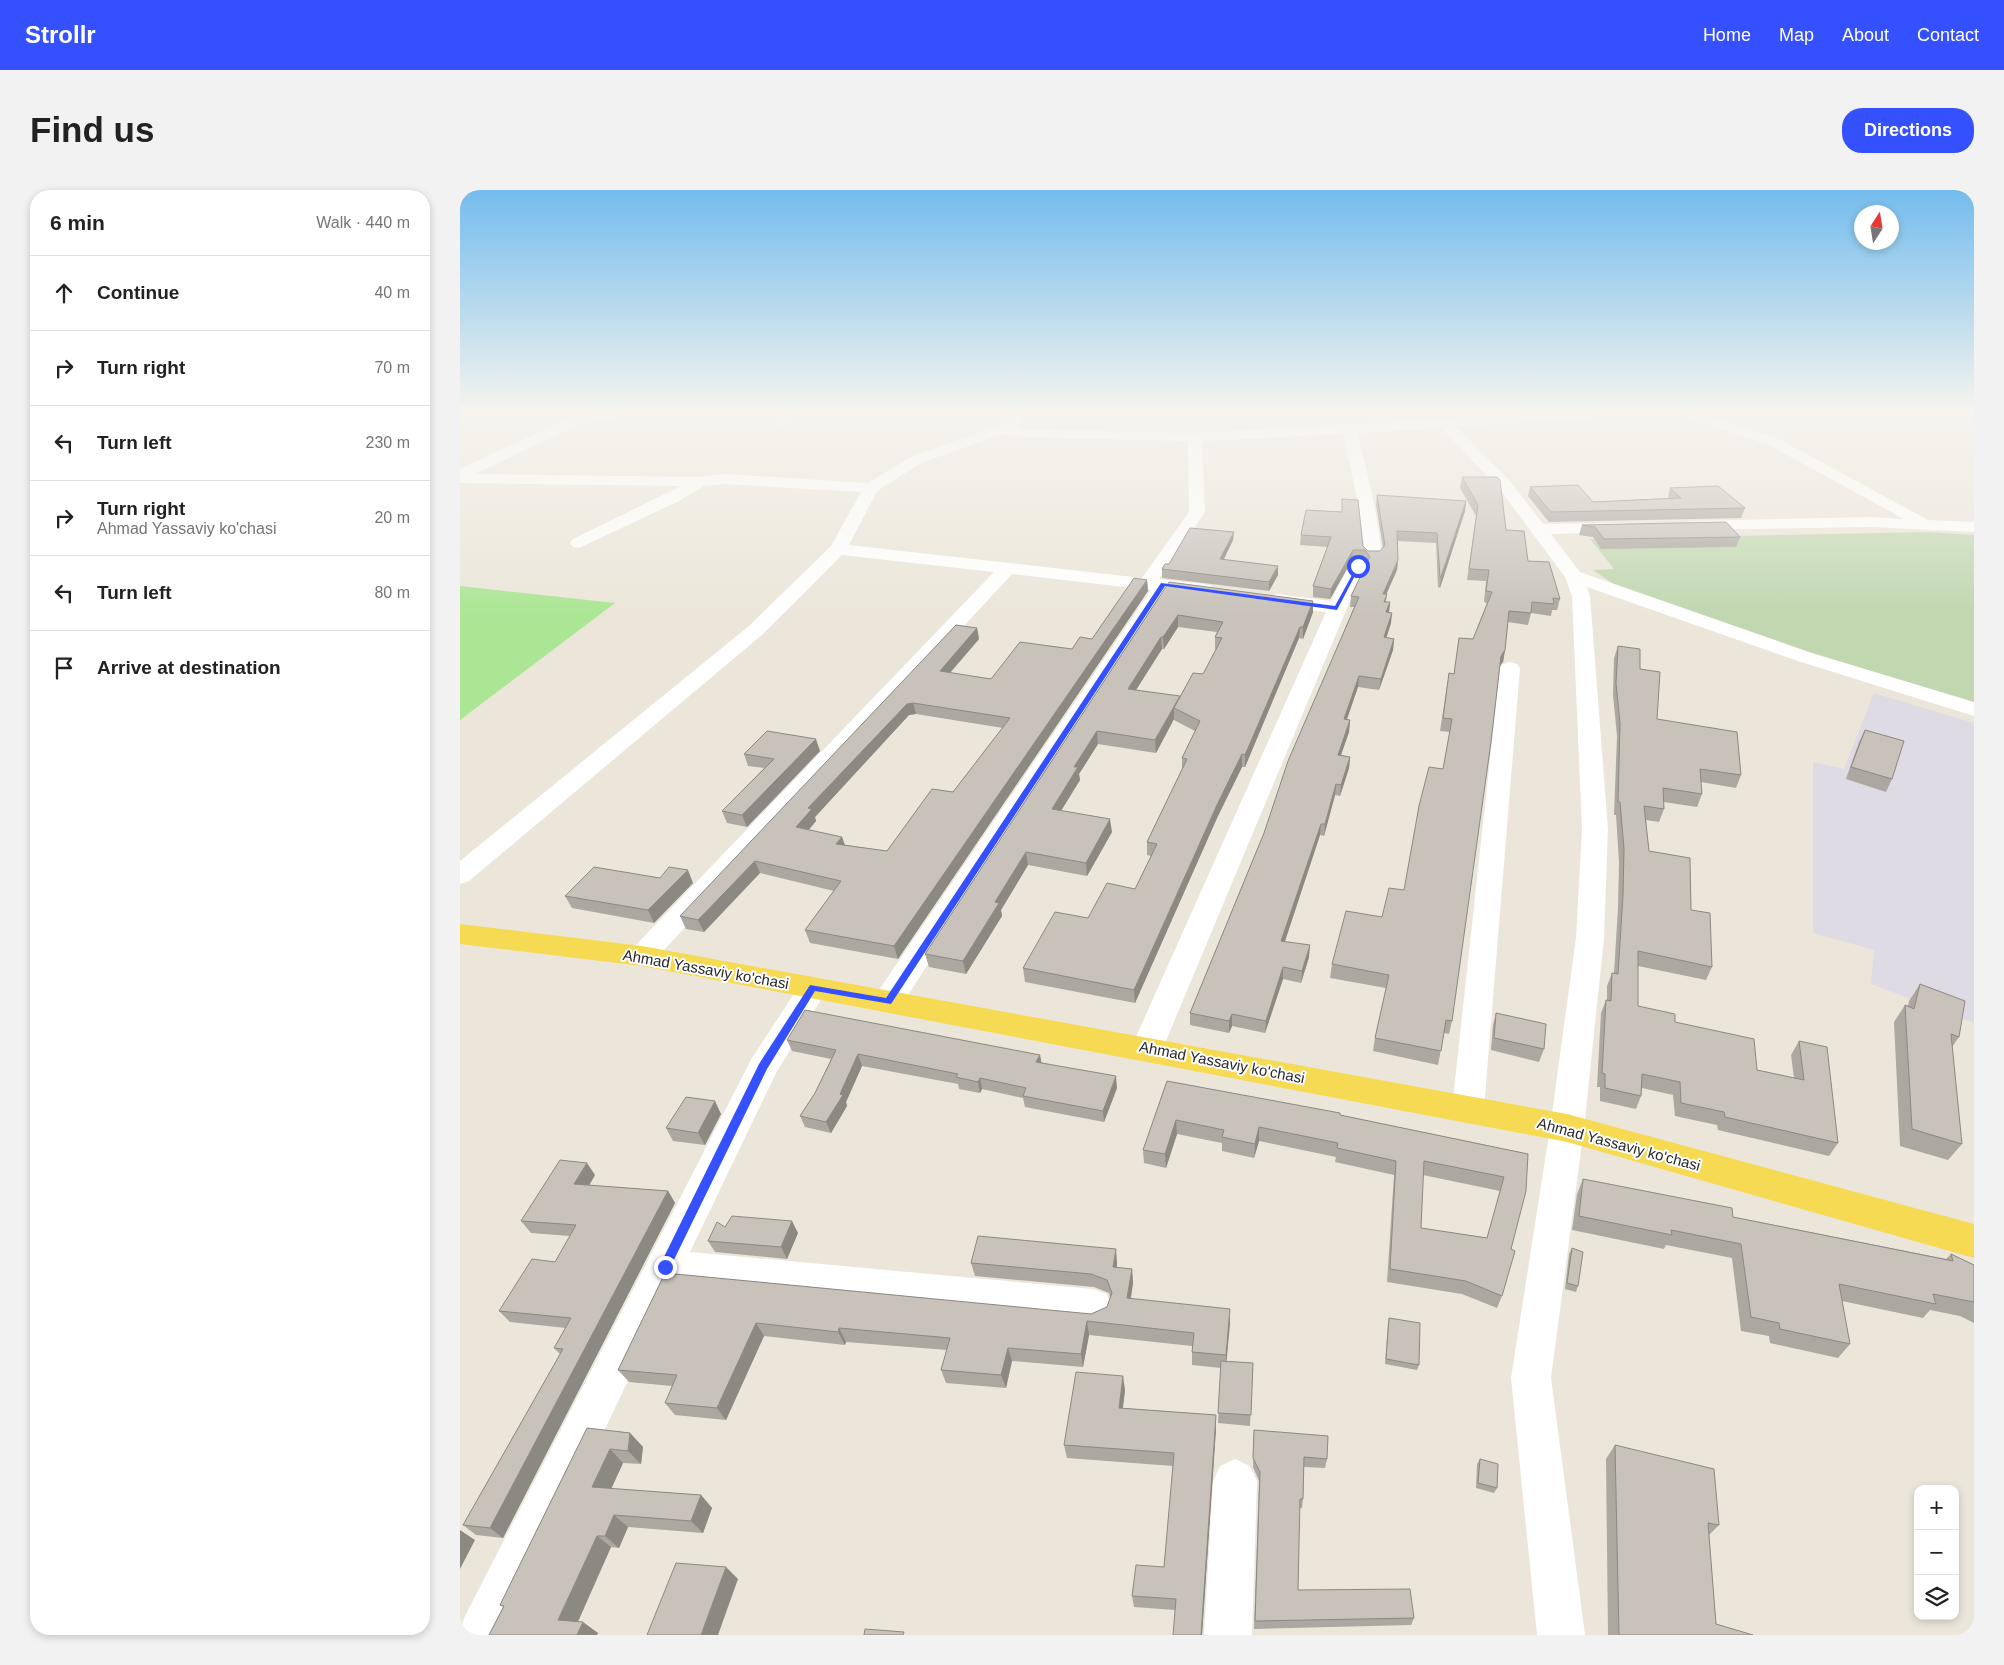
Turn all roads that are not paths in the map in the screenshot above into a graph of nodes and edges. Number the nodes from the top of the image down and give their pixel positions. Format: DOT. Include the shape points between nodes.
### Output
graph roads {
  1 [pos="637,480"];
  2 [pos="713,480"];
  3 [pos="748,480"];
  4 [pos="882,480"];
  5 [pos="1196,480"];
  6 [pos="1362,480"];
  7 [pos="1500,480"];
  8 [pos="1845,480"];
  9 [pos="699,482"];
  10 [pos="870,488"];
  11 [pos="1926,524"];
  12 [pos="1675,526"];
  13 [pos="1974,526"];
  14 [pos="1636,527"];
  15 [pos="1538,529"];
  16 [pos="579,543"];
  17 [pos="838,549"];
  18 [pos="1373,555"];
  19 [pos="1358,566"];
  20 [pos="1009,567"];
  21 [pos="1574,576"];
  22 [pos="1155,584"];
  23 [pos="1221,592"];
  24 [pos="1260,598"];
  25 [pos="1337,608"];
  26 [pos="1510,668"];
  27 [pos="1974,709"];
  28 [pos="460,874"];
  29 [pos="460,934"];
  30 [pos="642,956"];
  31 [pos="813,988"];
  32 [pos="888,1002"];
  33 [pos="1147,1048"];
  34 [pos="1468,1108"];
  35 [pos="1567,1128"];
  36 [pos="1974,1241"];
  37 [pos="665,1267"];
  38 [pos="1093,1307"];
  39 [pos="1235,1481"];
  40 [pos="481,1635"];
  41 [pos="1228,1635"];
  42 [pos="1561,1635"];
  1 -- 9 [label="street"];
  2 -- 9 [label="street"];
  3 -- 10 [label="street"];
  4 -- 10 [label="street"];
  5 -- 22 [label="street" via="1197,512"];
  6 -- 18 [label="street"];
  7 -- 15 [label="street"];
  8 -- 11 [label="street"];
  9 -- 16 [label="street"];
  10 -- 17 [label="street"];
  11 -- 12 [label="street"];
  11 -- 13 [label="street"];
  14 -- 15 [label="street"];
  15 -- 21 [label="street"];
  17 -- 20 [label="street"];
  17 -- 28 [label="street" via="756,630"];
  19 -- 25 [label="street"];
  20 -- 22 [label="street"];
  20 -- 30 [label="street"];
  21 -- 27 [label="street" via="1805,657"];
  21 -- 35 [label="street" via="1581,596 1595,828 1590,938"];
  22 -- 23 [label="street"];
  22 -- 32 [label="street"];
  24 -- 25 [label="street"];
  25 -- 33 [label="street"];
  26 -- 34 [label="street"];
  29 -- 30 [label="main road, Ahmad Yassaviy ko'chasi"];
  30 -- 31 [label="main road, Ahmad Yassaviy ko'chasi"];
  31 -- 32 [label="main road, Ahmad Yassaviy ko'chasi"];
  31 -- 37 [label="street" via="763,1067"];
  32 -- 33 [label="main road, Ahmad Yassaviy ko'chasi"];
  33 -- 34 [label="main road, Ahmad Yassaviy ko'chasi"];
  34 -- 35 [label="main road, Ahmad Yassaviy ko'chasi"];
  35 -- 36 [label="main road, Ahmad Yassaviy ko'chasi"];
  35 -- 42 [label="street" via="1531,1378"];
  37 -- 38 [label="street"];
  37 -- 40 [label="street"];
  39 -- 41 [label="street"];
}
